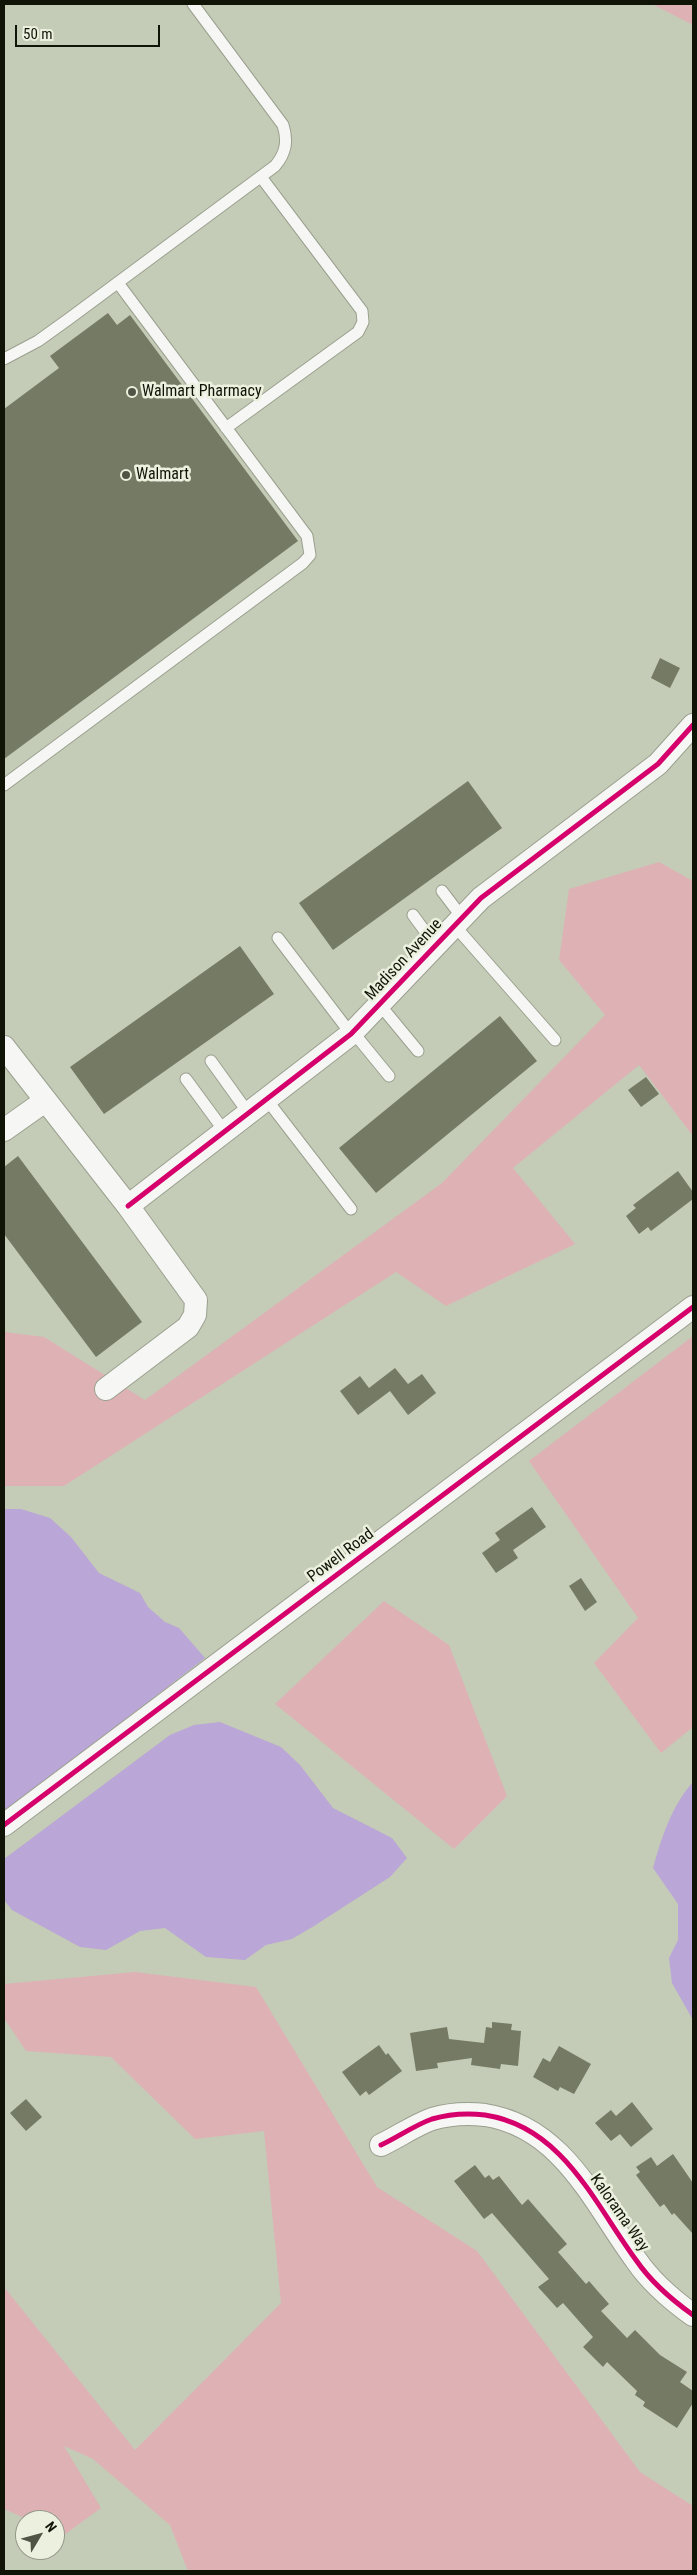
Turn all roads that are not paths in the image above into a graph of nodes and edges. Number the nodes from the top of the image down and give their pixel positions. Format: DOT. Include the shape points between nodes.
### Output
graph roads {
  1 [pos="193,4"];
  2 [pos="261,177"];
  3 [pos="118,283"];
  4 [pos="4,359"];
  5 [pos="226,428"];
  6 [pos="693,724"];
  7 [pos="4,785"];
  8 [pos="442,891"];
  9 [pos="413,914"];
  10 [pos="457,921"];
  11 [pos="278,938"];
  12 [pos="435,945"];
  13 [pos="380,1005"];
  14 [pos="352,1033"];
  15 [pos="554,1040"];
  16 [pos="4,1048"];
  17 [pos="418,1051"];
  18 [pos="211,1061"];
  19 [pos="389,1076"];
  20 [pos="186,1079"];
  21 [pos="267,1100"];
  22 [pos="45,1101"];
  23 [pos="249,1114"];
  24 [pos="4,1130"];
  25 [pos="225,1132"];
  26 [pos="128,1206"];
  27 [pos="351,1210"];
  28 [pos="693,1306"];
  29 [pos="106,1389"];
  30 [pos="4,1825"];
  31 [pos="381,2145"];
  32 [pos="693,2316"];
  1 -- 2 [label="lane" via="282,125 286,139 282,158"];
  2 -- 3 [label="lane"];
  2 -- 5 [label="lane" via="362,311 363,322 358,332"];
  3 -- 4 [label="lane" via="38,340"];
  3 -- 5 [label="lane"];
  5 -- 7 [label="lane" via="307,536 311,550 307,560"];
  6 -- 10 [label="street, Madison Avenue" via="672,752 658,764 480,898"];
  8 -- 10 [label="lane"];
  9 -- 12 [label="lane"];
  10 -- 12 [label="street, Madison Avenue"];
  10 -- 15 [label="lane"];
  11 -- 14 [label="lane"];
  12 -- 13 [label="street, Madison Avenue"];
  13 -- 14 [label="street, Madison Avenue"];
  13 -- 17 [label="lane"];
  14 -- 19 [label="lane"];
  14 -- 21 [label="street, Madison Avenue"];
  16 -- 22 [label="street"];
  18 -- 23 [label="lane"];
  20 -- 25 [label="lane"];
  21 -- 23 [label="street, Madison Avenue"];
  21 -- 27 [label="lane"];
  22 -- 24 [label="street"];
  22 -- 26 [label="street"];
  23 -- 25 [label="street, Madison Avenue"];
  25 -- 26 [label="street, Madison Avenue"];
  26 -- 29 [label="street" via="193,1293 196,1308 188,1327"];
  28 -- 30 [label="street, Powell Road"];
  31 -- 32 [label="street, Kalorama Way" via="446,2116 486,2116 528,2128 559,2152 637,2262"];
}
